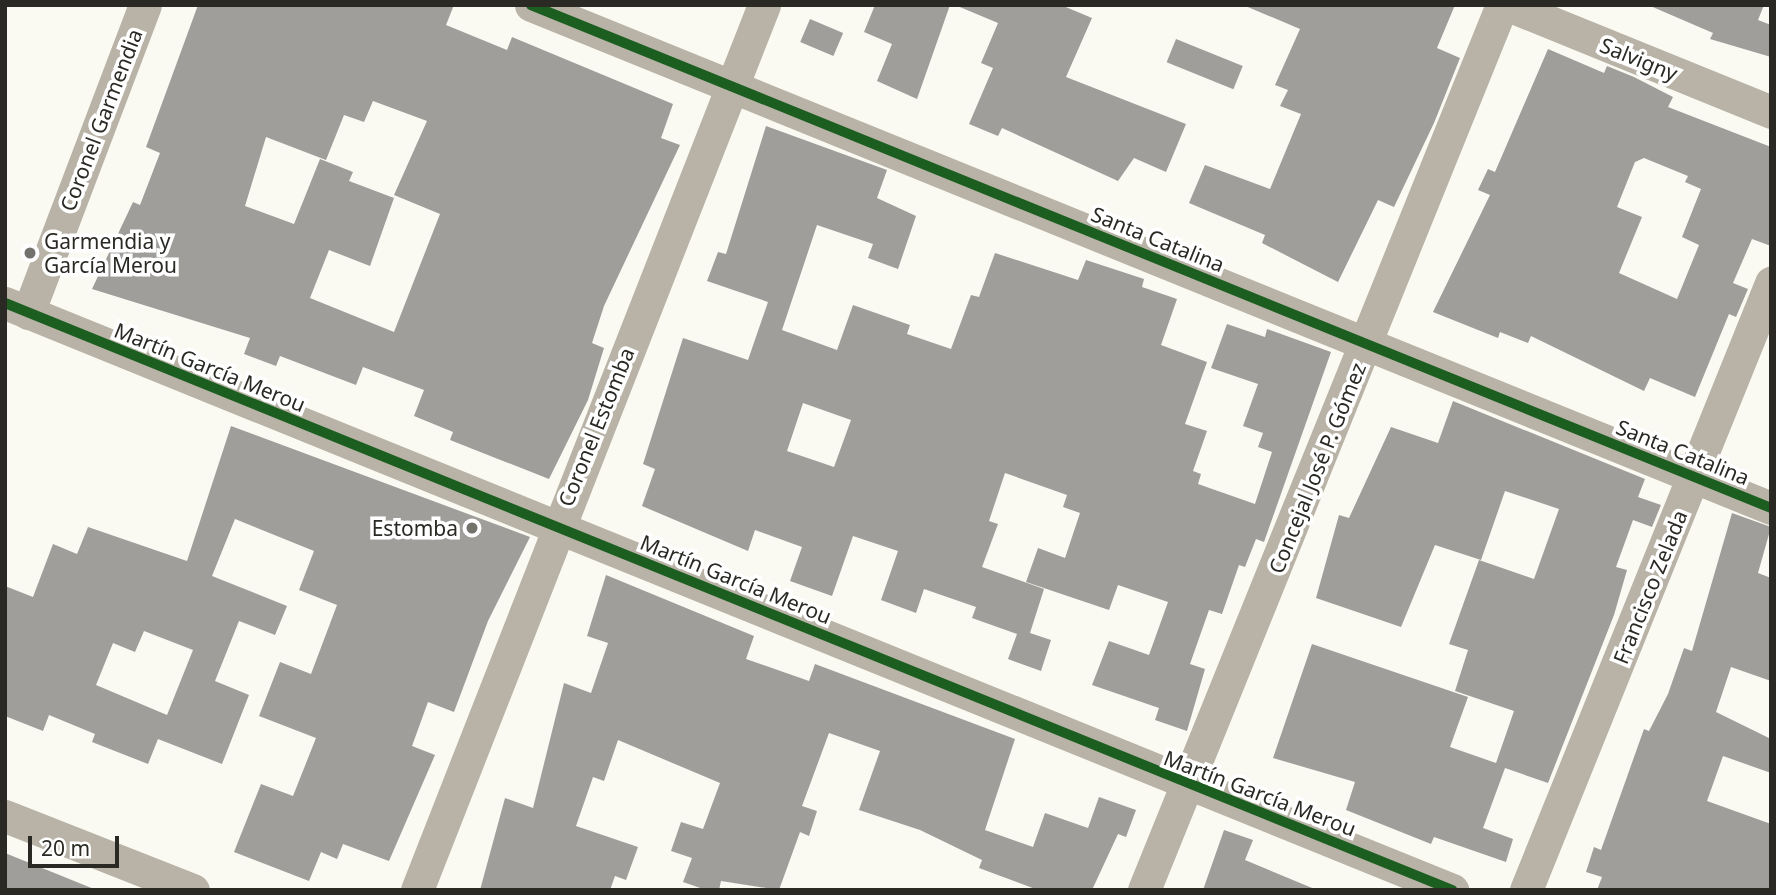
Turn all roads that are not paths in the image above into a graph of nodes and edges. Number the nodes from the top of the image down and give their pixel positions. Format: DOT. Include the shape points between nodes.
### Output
graph roads {
  1 [pos="145,5"];
  2 [pos="531,5"];
  3 [pos="764,5"];
  4 [pos="1502,5"];
  5 [pos="1508,5"];
  6 [pos="735,85"];
  7 [pos="1771,112"];
  8 [pos="1771,284"];
  9 [pos="11,306"];
  10 [pos="1367,346"];
  11 [pos="1695,476"];
  12 [pos="1771,508"];
  13 [pos="555,527"];
  14 [pos="1186,785"];
  15 [pos="5,817"];
  16 [pos="193,890"];
  17 [pos="417,890"];
  18 [pos="1144,890"];
  19 [pos="1452,890"];
  20 [pos="1526,890"];
  1 -- 9 [label="street, Coronel Garmendia"];
  2 -- 6 [label="street, Santa Catalina"];
  3 -- 6 [label="street, Coronel Estomba"];
  4 -- 10 [label="street, Concejal José P. Gómez"];
  5 -- 7 [label="street, Salvigny"];
  6 -- 10 [label="street, Santa Catalina"];
  6 -- 13 [label="street, Coronel Estomba"];
  8 -- 11 [label="street, Francisco Zelada"];
  9 -- 13 [label="street, Martín García Merou"];
  10 -- 11 [label="street, Santa Catalina"];
  10 -- 14 [label="street, Concejal José P. Gómez"];
  11 -- 12 [label="street, Santa Catalina"];
  11 -- 20 [label="street, Francisco Zelada"];
  13 -- 14 [label="street, Martín García Merou"];
  13 -- 17 [label="street, Coronel Estomba"];
  14 -- 18 [label="street, Concejal José P. Gómez"];
  14 -- 19 [label="street, Martín García Merou"];
  15 -- 16 [label="street"];
}
